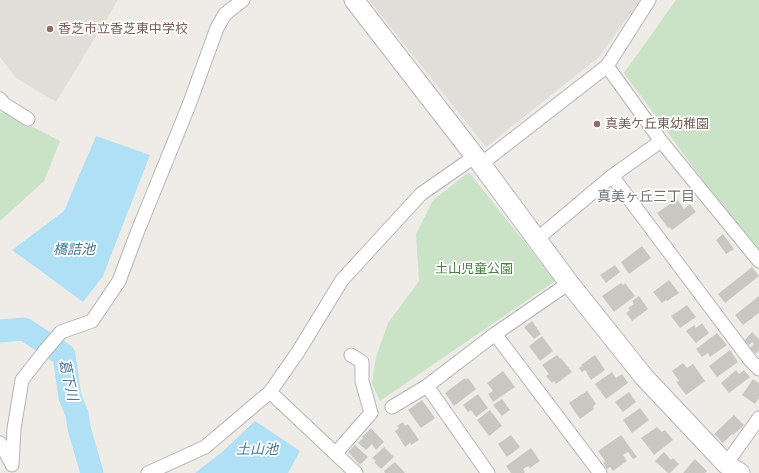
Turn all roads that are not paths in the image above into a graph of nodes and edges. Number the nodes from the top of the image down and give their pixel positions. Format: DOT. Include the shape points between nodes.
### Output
graph roads {
  1 [pos="243,0"];
  2 [pos="354,0"];
  3 [pos="649,0"];
  4 [pos="607,66"];
  5 [pos="0,99"];
  6 [pos="28,119"];
  7 [pos="660,141"];
  8 [pos="477,161"];
  9 [pos="612,176"];
  10 [pos="537,240"];
  11 [pos="759,261"];
  12 [pos="569,282"];
  13 [pos="495,334"];
  14 [pos="351,355"];
  15 [pos="759,368"];
  16 [pos="427,386"];
  17 [pos="270,392"];
  18 [pos="392,407"];
  19 [pos="759,418"];
  20 [pos="0,444"];
  21 [pos="336,453"];
  22 [pos="733,468"];
  23 [pos="12,469"];
  24 [pos="148,473"];
  25 [pos="356,473"];
  26 [pos="488,473"];
  27 [pos="600,473"];
  1 -- 23 [label="street" via="225,14 217,28 119,281 92,321 62,332 22,380 14,428"];
  2 -- 8 [label="street"];
  3 -- 4 [label="street"];
  4 -- 7 [label="street"];
  4 -- 8 [label="street"];
  5 -- 6 [label="street"];
  7 -- 9 [label="street"];
  7 -- 11 [label="street"];
  8 -- 10 [label="street"];
  8 -- 17 [label="street" via="421,194 342,280"];
  9 -- 10 [label="street"];
  9 -- 15 [label="street" via="750,360"];
  10 -- 12 [label="street"];
  12 -- 13 [label="street"];
  12 -- 22 [label="street" via="644,376"];
  13 -- 16 [label="street"];
  13 -- 27 [label="street"];
  14 -- 21 [label="street" via="362,362 362,381 371,413"];
  16 -- 18 [label="street"];
  16 -- 26 [label="street"];
  17 -- 21 [label="street"];
  17 -- 24 [label="street" via="205,447"];
  19 -- 22 [label="street"];
  20 -- 23 [label="street"];
  21 -- 25 [label="street"];
}
